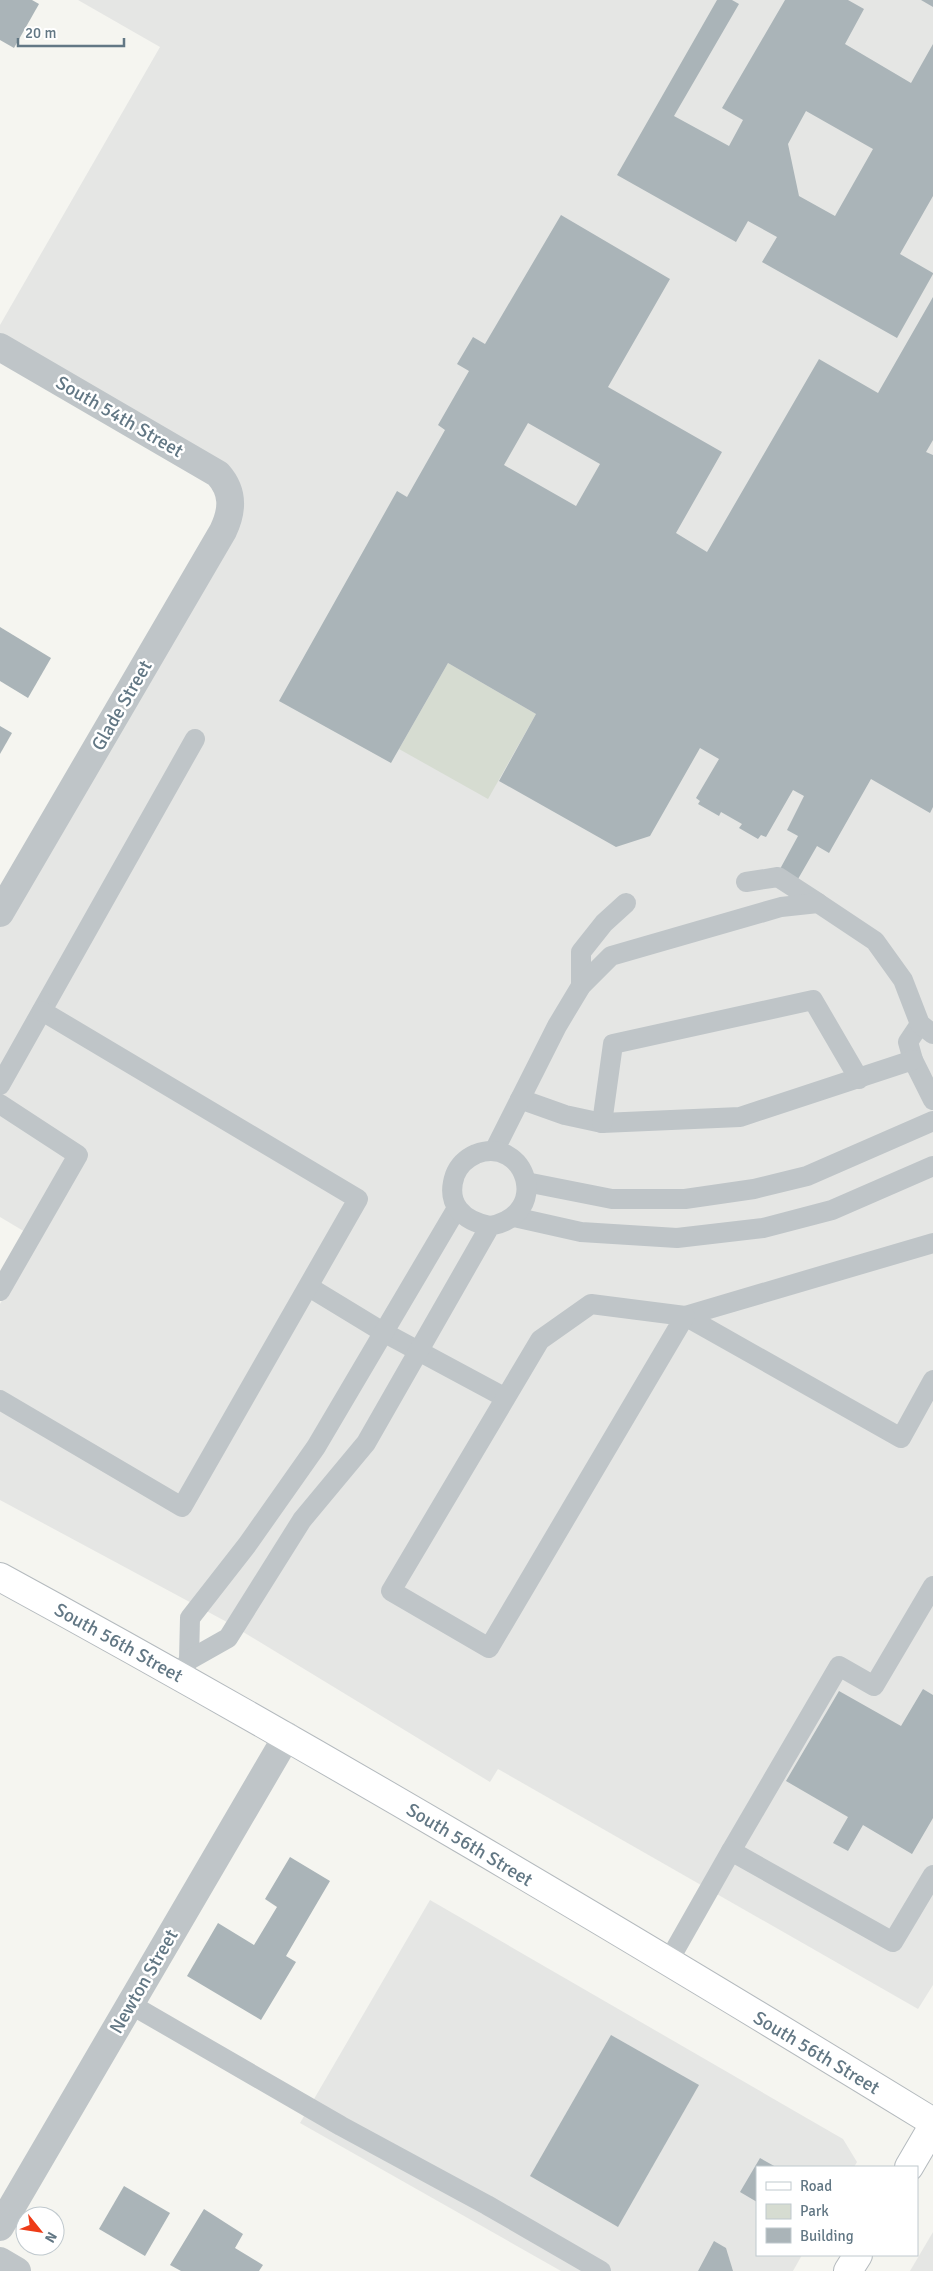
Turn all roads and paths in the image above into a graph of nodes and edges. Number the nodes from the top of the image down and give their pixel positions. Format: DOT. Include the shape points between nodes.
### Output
graph roads {
  1 [pos="0,347"];
  2 [pos="230,494"];
  3 [pos="195,739"];
  4 [pos="746,882"];
  5 [pos="626,903"];
  6 [pos="818,903"];
  7 [pos="0,913"];
  8 [pos="581,986"];
  9 [pos="42,1011"];
  10 [pos="927,1029"];
  11 [pos="913,1060"];
  12 [pos="859,1079"];
  13 [pos="0,1085"];
  14 [pos="520,1099"];
  15 [pos="933,1100"];
  16 [pos="0,1104"];
  17 [pos="933,1121"];
  18 [pos="602,1123"];
  19 [pos="494,1152"];
  20 [pos="933,1166"];
  21 [pos="526,1182"];
  22 [pos="457,1208"];
  23 [pos="514,1217"];
  24 [pos="490,1226"];
  25 [pos="933,1243"];
  26 [pos="309,1286"];
  27 [pos="0,1291"];
  28 [pos="685,1316"];
  29 [pos="383,1332"];
  30 [pos="418,1351"];
  31 [pos="933,1380"];
  32 [pos="504,1397"];
  33 [pos="0,1400"];
  34 [pos="0,1577"];
  35 [pos="933,1586"];
  36 [pos="184,1668"];
  37 [pos="287,1736"];
  38 [pos="731,1851"];
  39 [pos="933,1875"];
  40 [pos="668,1962"];
  41 [pos="130,2004"];
  42 [pos="933,2122"];
  43 [pos="933,2126"];
  44 [pos="910,2166"];
  45 [pos="0,2226"];
  46 [pos="857,2256"];
  47 [pos="0,2261"];
  48 [pos="17,2271"];
  49 [pos="601,2271"];
  50 [pos="848,2271"];
  1 -- 2 [label="street, South 54th Street" via="208,466 222,478"];
  2 -- 7 [label="street, Glade Street" via="229,518 223,531"];
  3 -- 9 [label="lane"];
  4 -- 6 [label="lane" via="778,877"];
  5 -- 8 [label="lane" via="581,952"];
  6 -- 8 [label="lane" via="781,907 612,956"];
  6 -- 10 [label="lane" via="875,940 903,980"];
  8 -- 14 [label="lane"];
  9 -- 13 [label="lane"];
  9 -- 26 [label="lane" via="358,1200"];
  10 -- 11 [label="lane" via="908,1042"];
  11 -- 12 [label="lane"];
  11 -- 15 [label="lane"];
  12 -- 18 [label="lane" via="740,1117"];
  12 -- 18 [label="lane" via="813,1000 613,1044"];
  14 -- 18 [label="lane" via="565,1115"];
  14 -- 19 [label="lane"];
  16 -- 27 [label="lane" via="78,1155"];
  17 -- 21 [label="lane" via="807,1176 685,1199 612,1199"];
  19 -- 21 [label="lane" via="515,1161"];
  19 -- 22 [label="lane" via="482,1152 462,1163 453,1184"];
  20 -- 23 [label="lane" via="832,1210 763,1228 677,1238 581,1232"];
  21 -- 23 [label="lane" via="522,1207"];
  22 -- 24 [label="lane" via="466,1218"];
  22 -- 29 [label="lane"];
  23 -- 24 [label="lane" via="503,1224"];
  24 -- 30 [label="lane"];
  25 -- 28 [label="lane"];
  26 -- 29 [label="lane"];
  26 -- 33 [label="lane" via="182,1507"];
  28 -- 31 [label="lane" via="901,1438"];
  28 -- 32 [label="lane" via="591,1304 540,1340"];
  28 -- 32 [label="lane" via="489,1648 391,1591"];
  29 -- 30 [label="lane"];
  29 -- 36 [label="lane" via="316,1447 247,1545 190,1618"];
  30 -- 32 [label="lane"];
  30 -- 36 [label="lane" via="366,1443 302,1520 228,1638"];
  34 -- 36 [label="main road, South 56th Street"];
  35 -- 38 [label="lane" via="874,1686 839,1666"];
  36 -- 37 [label="main road, South 56th Street"];
  37 -- 40 [label="main road, South 56th Street"];
  37 -- 41 [label="street, Newton Street"];
  38 -- 39 [label="lane" via="894,1942"];
  38 -- 40 [label="lane"];
  40 -- 42 [label="main road, South 56th Street"];
  41 -- 45 [label="street, Newton Street"];
  41 -- 49 [label="lane"];
  43 -- 44 [label="main road"];
  46 -- 50 [label="main road"];
  47 -- 48 [label="street"];
}
